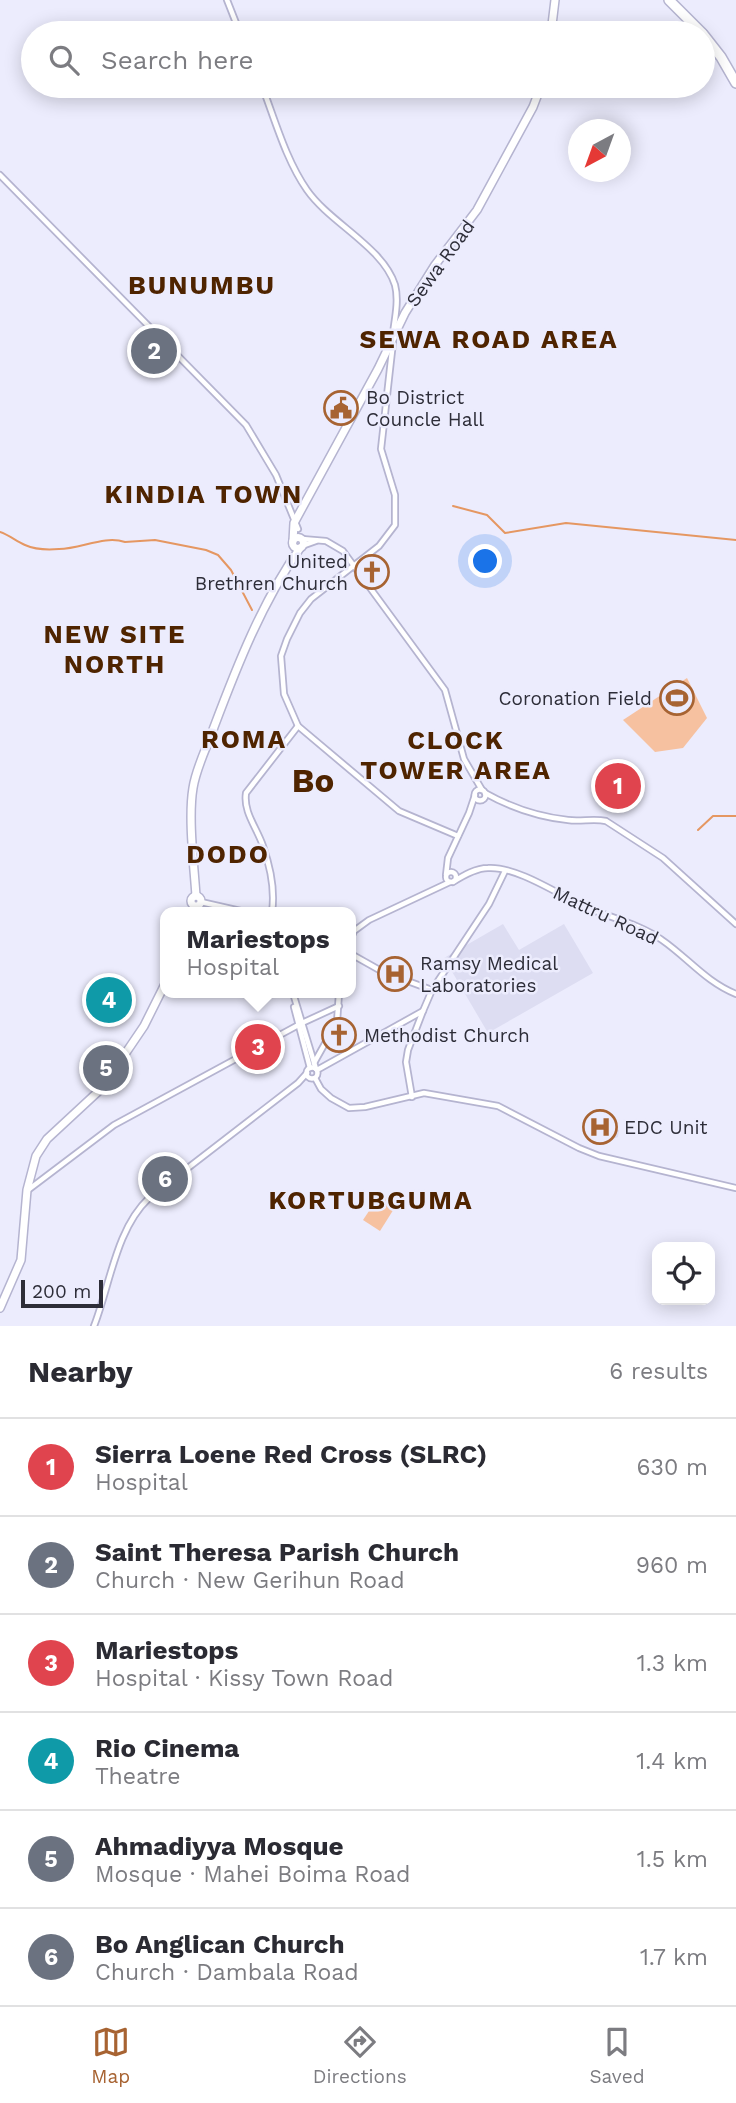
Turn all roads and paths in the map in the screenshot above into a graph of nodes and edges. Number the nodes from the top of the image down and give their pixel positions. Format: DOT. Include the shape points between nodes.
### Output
graph roads {
  1 [pos="227,0"];
  2 [pos="555,0"];
  3 [pos="669,0"];
  4 [pos="235,21"];
  5 [pos="552,21"];
  6 [pos="689,21"];
  7 [pos="715,50"];
  8 [pos="736,83"];
  9 [pos="267,98"];
  10 [pos="536,98"];
  11 [pos="0,175"];
  12 [pos="393,335"];
  13 [pos="296,526"];
  14 [pos="298,543"];
  15 [pos="355,566"];
  16 [pos="298,726"];
  17 [pos="472,776"];
  18 [pos="475,794"];
  19 [pos="483,796"];
  20 [pos="469,813"];
  21 [pos="458,836"];
  22 [pos="447,861"];
  23 [pos="505,870"];
  24 [pos="452,873"];
  25 [pos="464,875"];
  26 [pos="449,880"];
  27 [pos="197,904"];
  28 [pos="215,907"];
  29 [pos="272,907"];
  30 [pos="736,924"];
  31 [pos="356,930"];
  32 [pos="356,957"];
  33 [pos="432,990"];
  34 [pos="160,994"];
  35 [pos="736,994"];
  36 [pos="293,998"];
  37 [pos="339,998"];
  38 [pos="339,1006"];
  39 [pos="423,1011"];
  40 [pos="301,1024"];
  41 [pos="312,1069"];
  42 [pos="412,1097"];
  43 [pos="736,1188"];
  44 [pos="27,1190"];
  45 [pos="0,1308"];
  46 [pos="94,1326"];
  1 -- 4 [label="street"];
  2 -- 5 [label="main road"];
  3 -- 6 [label="highway"];
  7 -- 8 [label="highway"];
  9 -- 12 [label="street" via="308,192 323,211 374,253 390,275 397,302"];
  10 -- 12 [label="main road, Sewa Road" via="477,210 427,276"];
  11 -- 13 [label="street" via="246,425 276,475"];
  12 -- 13 [label="main road, Sewa Road"];
  12 -- 15 [label="street" via="381,449 395,495 395,525"];
  13 -- 14 [label="main road"];
  14 -- 15 [label="street" via="321,540 340,548"];
  14 -- 27 [label="main road" via="233,679 195,780 191,802"];
  15 -- 16 [label="street" via="311,598 287,639 281,656 282,684"];
  15 -- 17 [label="street" via="444,690"];
  16 -- 21 [label="street" via="399,811"];
  16 -- 29 [label="street" via="245,797 270,872"];
  17 -- 18 [label="street"];
  17 -- 19 [label="street"];
  18 -- 19 [label="street" via="476,799"];
  18 -- 19 [label="street" via="477,790"];
  18 -- 20 [label="street"];
  19 -- 20 [label="street"];
  19 -- 30 [label="street" via="554,819 606,821 663,858"];
  20 -- 21 [label="street"];
  21 -- 22 [label="street"];
  22 -- 24 [label="street"];
  22 -- 26 [label="street"];
  23 -- 25 [label="street, Mattru Road" via="489,867"];
  23 -- 33 [label="street" via="486,908"];
  23 -- 35 [label="street, Mattru Road" via="660,938 711,981"];
  24 -- 25 [label="street, Mattru Road"];
  24 -- 26 [label="street"];
  24 -- 26 [label="street" via="456,877"];
  25 -- 26 [label="street, Mattru Road"];
  26 -- 31 [label="street"];
  27 -- 28 [label="street"];
  32 -- 33 [label="street"];
  33 -- 39 [label="street"];
  34 -- 44 [label="main road" via="102,1088 43,1144 32,1164"];
  36 -- 40 [label="street"];
  37 -- 38 [label="street"];
  38 -- 40 [label="street"];
  38 -- 41 [label="street" via="337,1022"];
  39 -- 41 [label="street"];
  39 -- 42 [label="street" via="406,1062"];
  40 -- 41 [label="street"];
  40 -- 44 [label="street" via="114,1125"];
  41 -- 42 [label="street" via="321,1089 349,1108"];
  41 -- 46 [label="street" via="136,1212"];
  42 -- 43 [label="street" via="424,1093 498,1106 599,1156"];
  44 -- 45 [label="main road" via="22,1259"];
}
